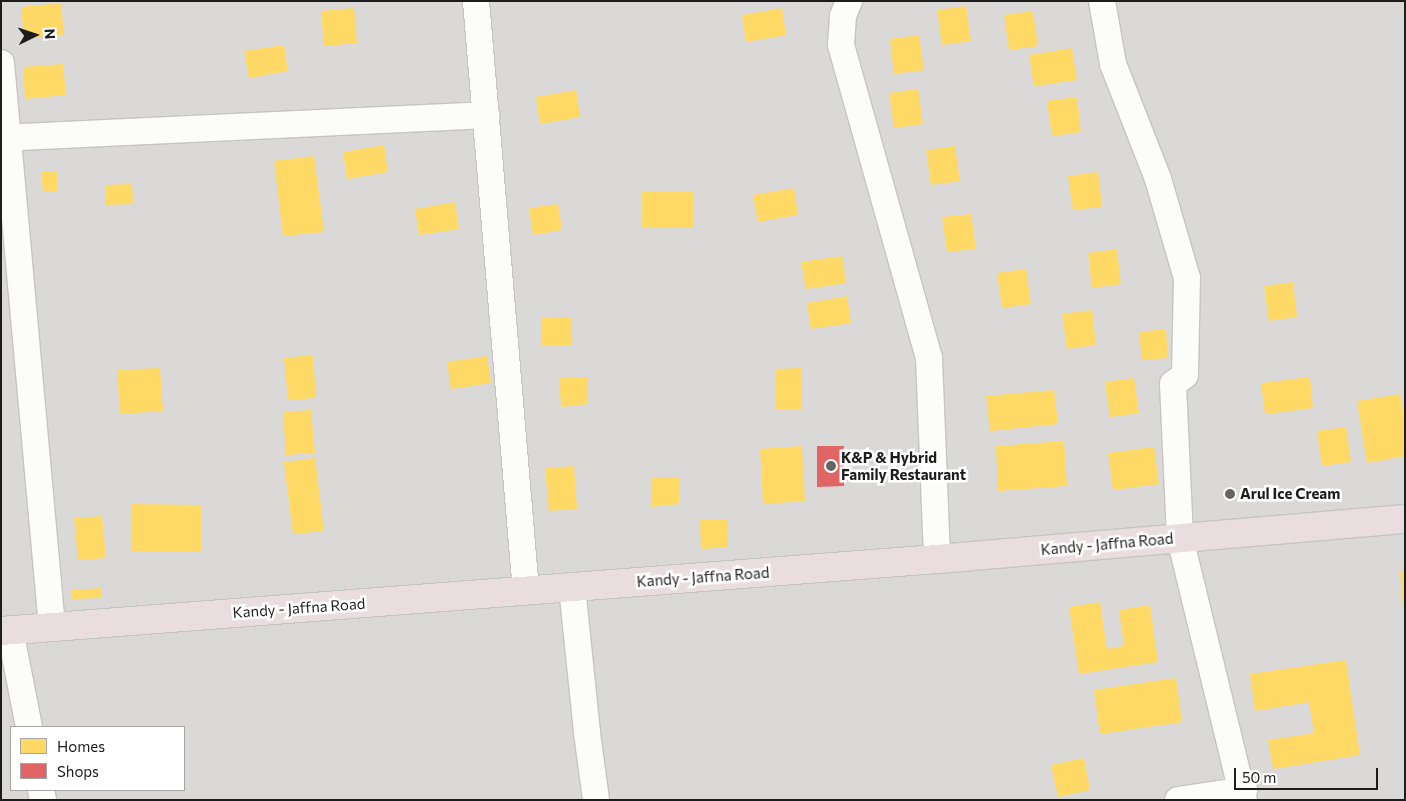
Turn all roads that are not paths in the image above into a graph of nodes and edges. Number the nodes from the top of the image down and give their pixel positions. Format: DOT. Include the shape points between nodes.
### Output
graph roads {
  1 [pos="476,1"];
  2 [pos="849,1"];
  3 [pos="1102,1"];
  4 [pos="1,63"];
  5 [pos="486,115"];
  6 [pos="5,138"];
  7 [pos="1405,519"];
  8 [pos="1180,538"];
  9 [pos="937,559"];
  10 [pos="572,587"];
  11 [pos="526,591"];
  12 [pos="52,627"];
  13 [pos="6,631"];
  14 [pos="29,726"];
  15 [pos="1244,795"];
  16 [pos="596,800"];
  17 [pos="1178,800"];
  1 -- 5 [label="street"];
  2 -- 9 [label="street" via="843,16 842,45 929,358"];
  3 -- 8 [label="street" via="1113,64 1158,179 1187,278 1185,375 1173,384"];
  4 -- 6 [label="street"];
  5 -- 6 [label="street"];
  5 -- 11 [label="street"];
  6 -- 12 [label="street"];
  7 -- 8 [label="highway, Kandy - Jaffna Road"];
  8 -- 9 [label="highway, Kandy - Jaffna Road"];
  8 -- 15 [label="street"];
  9 -- 10 [label="highway, Kandy - Jaffna Road"];
  10 -- 11 [label="highway, Kandy - Jaffna Road"];
  10 -- 16 [label="street"];
  11 -- 12 [label="highway, Kandy - Jaffna Road"];
  12 -- 13 [label="highway, Kandy - Jaffna Road"];
  13 -- 14 [label="street"];
  15 -- 17 [label="street"];
}
